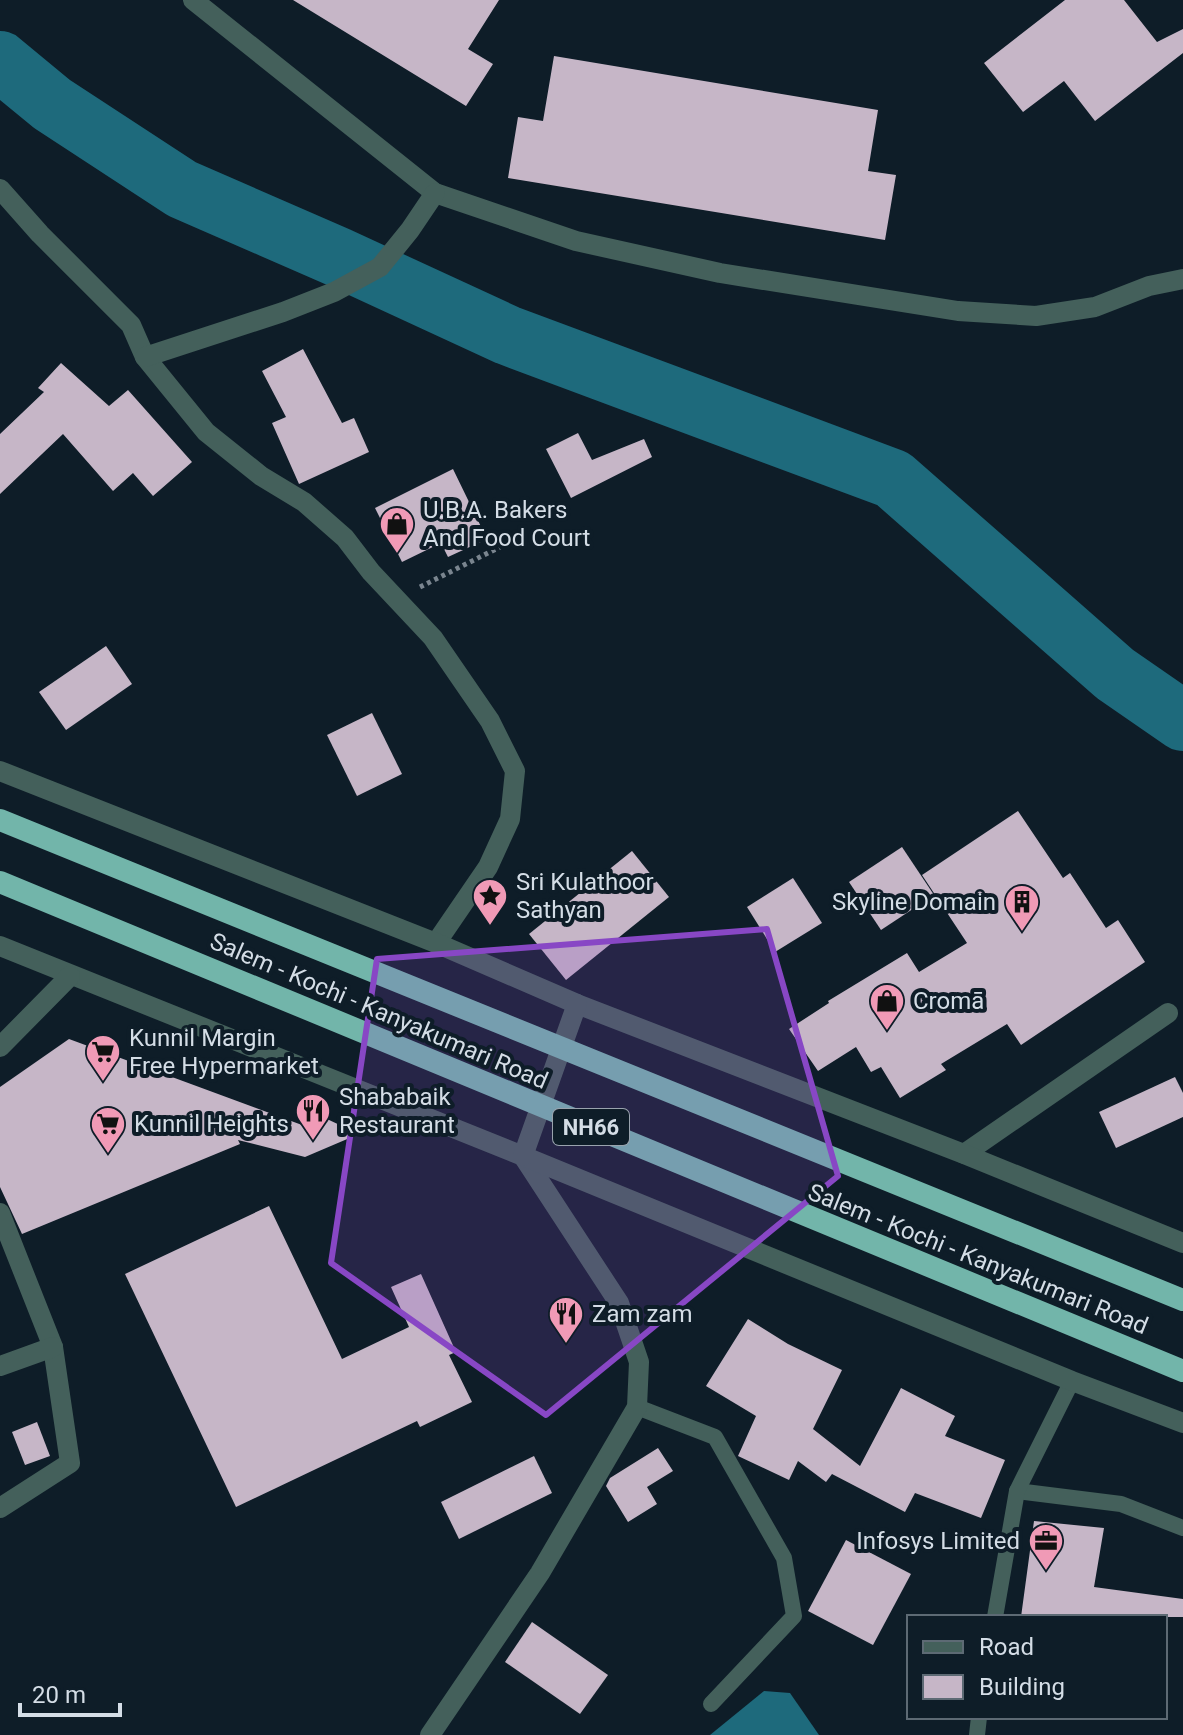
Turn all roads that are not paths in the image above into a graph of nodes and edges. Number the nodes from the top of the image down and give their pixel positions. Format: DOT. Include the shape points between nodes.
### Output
graph roads {
  1 [pos="193,0"];
  2 [pos="0,189"];
  3 [pos="435,193"];
  4 [pos="1183,279"];
  5 [pos="145,357"];
  6 [pos="0,771"];
  7 [pos="0,820"];
  8 [pos="0,882"];
  9 [pos="436,943"];
  10 [pos="0,946"];
  11 [pos="70,976"];
  12 [pos="577,1004"];
  13 [pos="1168,1013"];
  14 [pos="0,1047"];
  15 [pos="561,1048"];
  16 [pos="540,1106"];
  17 [pos="964,1154"];
  18 [pos="523,1156"];
  19 [pos="0,1213"];
  20 [pos="1183,1243"];
  21 [pos="1183,1300"];
  22 [pos="53,1347"];
  23 [pos="0,1366"];
  24 [pos="1183,1371"];
  25 [pos="1072,1381"];
  26 [pos="637,1407"];
  27 [pos="1183,1423"];
  28 [pos="1017,1491"];
  29 [pos="0,1508"];
  30 [pos="1183,1528"];
  31 [pos="995,1615"];
  32 [pos="711,1704"];
  33 [pos="430,1735"];
  1 -- 3 [label="street"];
  2 -- 5 [label="street" via="131,325"];
  3 -- 4 [label="street" via="576,241 720,273 958,311 1036,316 1095,307"];
  3 -- 5 [label="street" via="380,267 334,292"];
  5 -- 9 [label="street" via="206,432 345,538 463,679 515,771 510,819 488,867"];
  6 -- 9 [label="street"];
  7 -- 15 [label="highway, Salem - Kochi - Kanyakumari Road / NH66"];
  8 -- 16 [label="highway, Salem - Kochi - Kanyakumari Road / NH66"];
  9 -- 12 [label="street"];
  10 -- 11 [label="street"];
  11 -- 14 [label="street"];
  11 -- 18 [label="street"];
  12 -- 15 [label="street"];
  12 -- 17 [label="street"];
  13 -- 17 [label="street"];
  15 -- 16 [label="street"];
  15 -- 21 [label="highway, Salem - Kochi - Kanyakumari Road / NH66"];
  16 -- 18 [label="street"];
  16 -- 24 [label="highway, Salem - Kochi - Kanyakumari Road / NH66"];
  17 -- 20 [label="street"];
  18 -- 25 [label="street"];
  18 -- 26 [label="street" via="619,1303 639,1362"];
  19 -- 22 [label="street"];
  22 -- 23 [label="street"];
  22 -- 29 [label="street" via="70,1463"];
  25 -- 27 [label="street"];
  25 -- 28 [label="lane"];
  26 -- 32 [label="lane" via="715,1437 784,1558 794,1616"];
  26 -- 33 [label="street" via="540,1573"];
  28 -- 30 [label="lane" via="1121,1504"];
  28 -- 31 [label="lane"];
}
